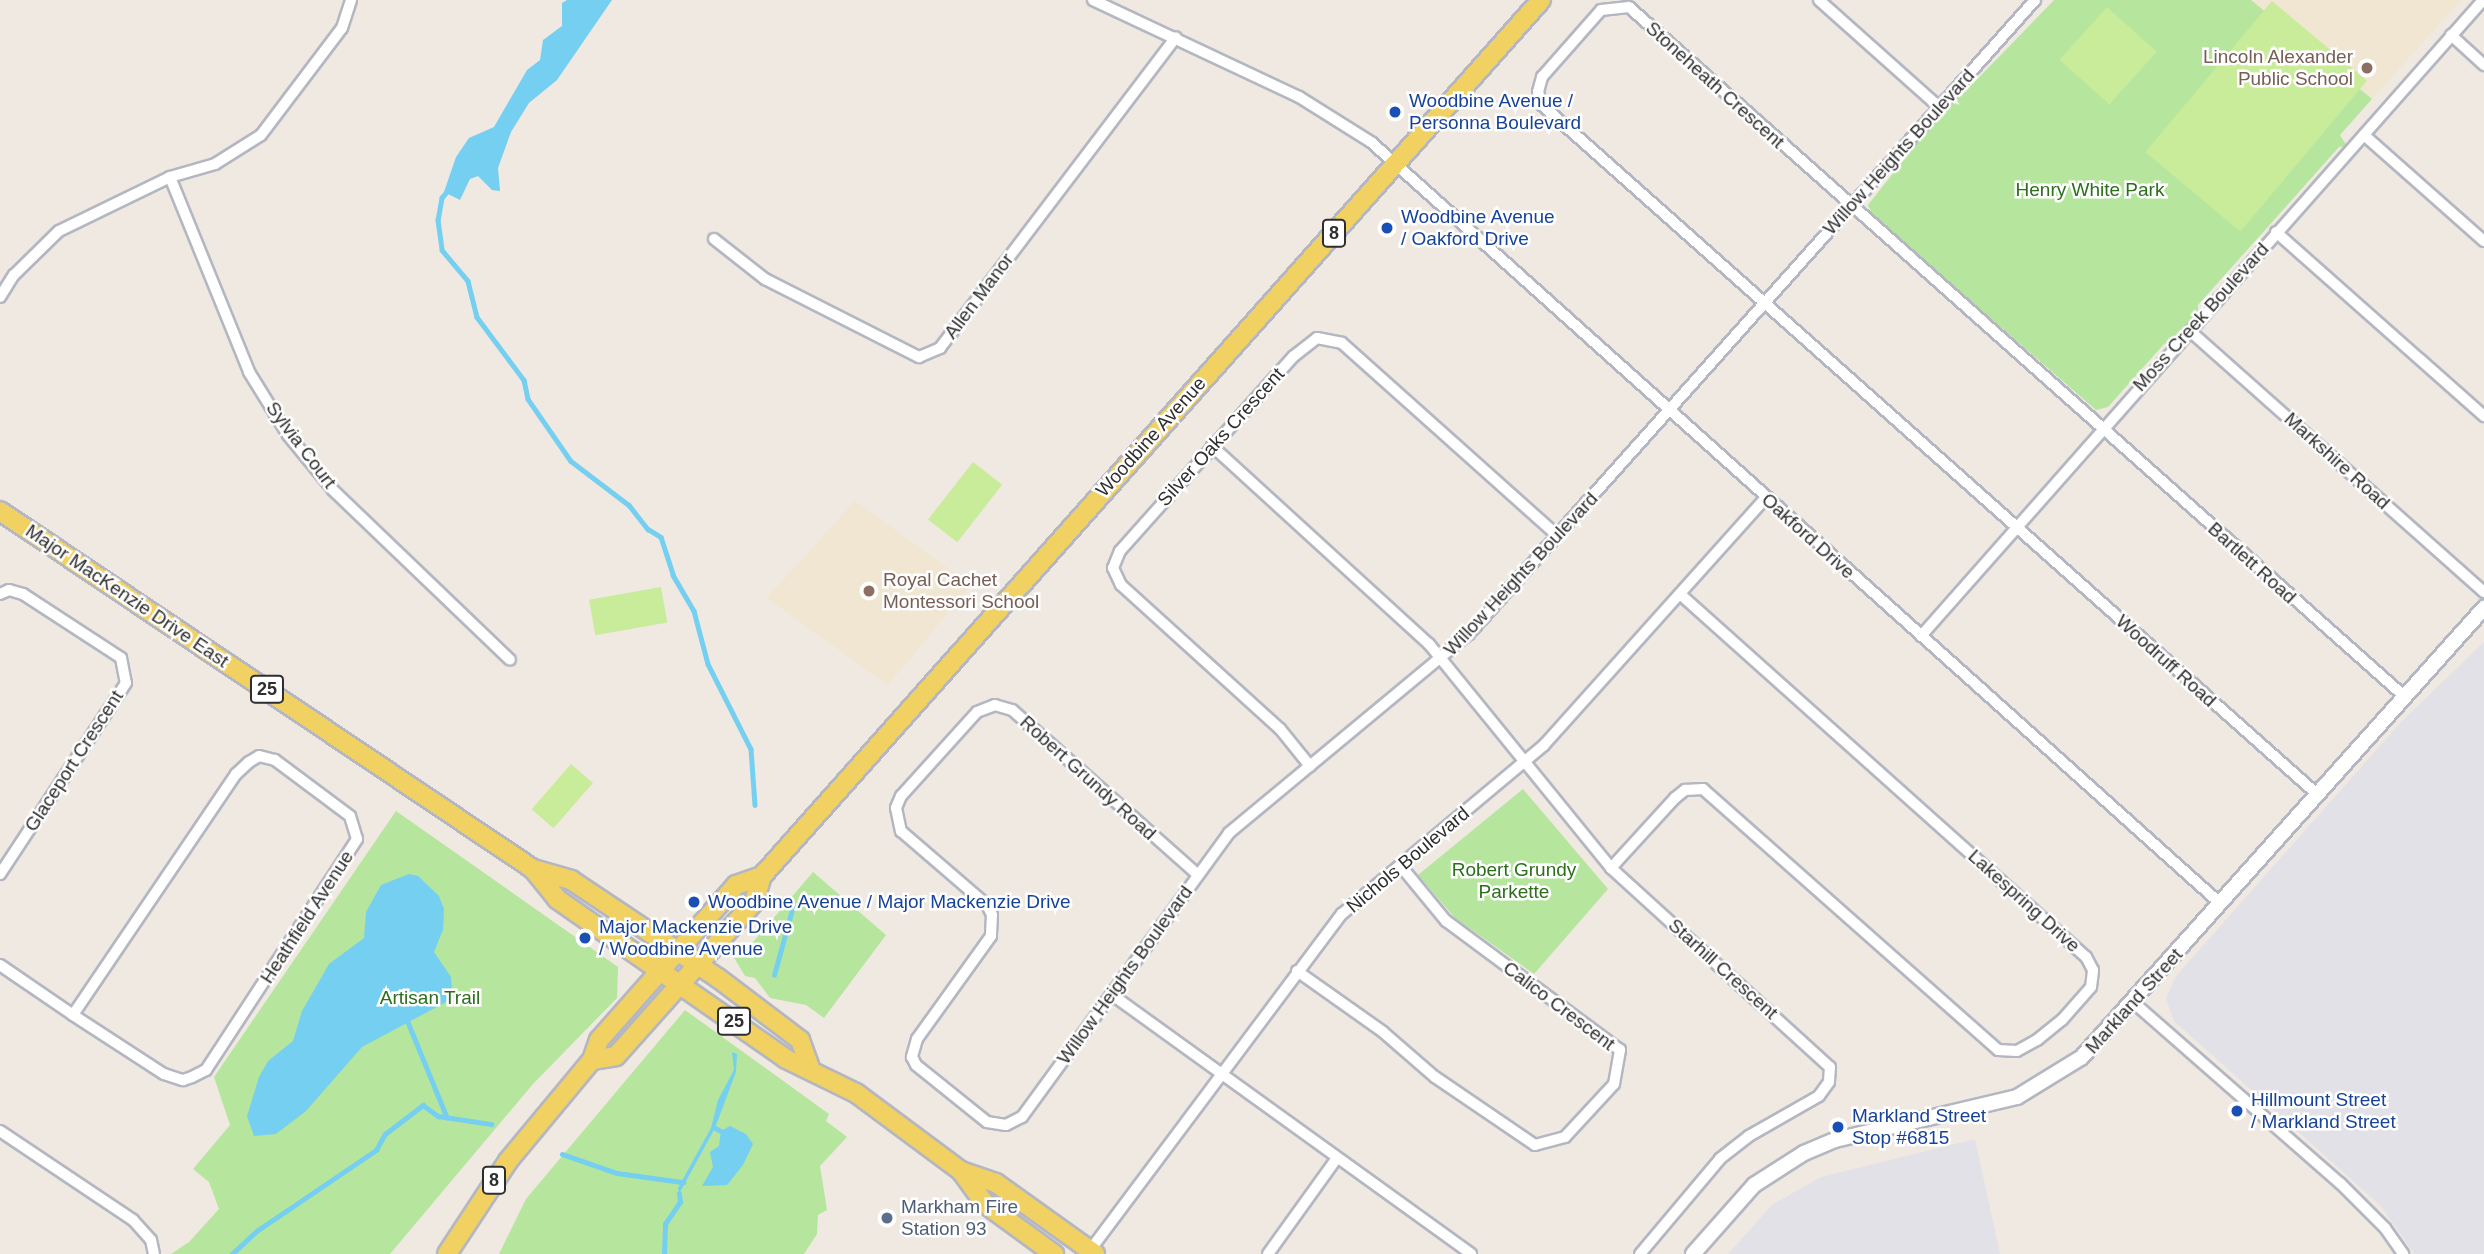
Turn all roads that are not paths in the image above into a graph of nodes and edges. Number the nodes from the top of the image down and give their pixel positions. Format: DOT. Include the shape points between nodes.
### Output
graph roads {
  1 [pos="351,0"];
  2 [pos="1093,0"];
  3 [pos="1541,0"];
  4 [pos="1819,0"];
  5 [pos="2016,0"];
  6 [pos="2035,0"];
  7 [pos="2483,0"];
  8 [pos="2026,9"];
  9 [pos="2451,35"];
  10 [pos="1176,37"];
  11 [pos="2484,65"];
  12 [pos="1940,107"];
  13 [pos="2364,135"];
  14 [pos="1398,164"];
  15 [pos="170,177"];
  16 [pos="1852,206"];
  17 [pos="2276,232"];
  18 [pos="714,239"];
  19 [pos="2484,241"];
  20 [pos="0,298"];
  21 [pos="1764,304"];
  22 [pos="2190,331"];
  23 [pos="1667,409"];
  24 [pos="2484,416"];
  25 [pos="2101,428"];
  26 [pos="1212,446"];
  27 [pos="1766,498"];
  28 [pos="0,511"];
  29 [pos="2014,526"];
  30 [pos="1557,535"];
  31 [pos="2484,592"];
  32 [pos="0,594"];
  33 [pos="1681,594"];
  34 [pos="2484,608"];
  35 [pos="1921,636"];
  36 [pos="510,660"];
  37 [pos="1442,660"];
  38 [pos="2404,697"];
  39 [pos="1525,763"];
  40 [pos="1310,766"];
  41 [pos="2318,795"];
  42 [pos="1400,865"];
  43 [pos="1611,868"];
  44 [pos="533,869"];
  45 [pos="0,874"];
  46 [pos="1197,874"];
  47 [pos="762,876"];
  48 [pos="2221,904"];
  49 [pos="678,951"];
  50 [pos="698,964"];
  51 [pos="0,965"];
  52 [pos="660,971"];
  53 [pos="1297,971"];
  54 [pos="680,984"];
  55 [pos="1111,994"];
  56 [pos="2133,1002"];
  57 [pos="73,1015"];
  58 [pos="592,1060"];
  59 [pos="810,1067"];
  60 [pos="1223,1074"];
  61 [pos="996,1125"];
  62 [pos="0,1131"];
  63 [pos="1337,1158"];
  64 [pos="961,1171"];
  65 [pos="1091,1253"];
  66 [pos="154,1254"];
  67 [pos="447,1254"];
  68 [pos="1054,1254"];
  69 [pos="1268,1254"];
  70 [pos="1471,1254"];
  71 [pos="1640,1254"];
  72 [pos="1693,1254"];
  73 [pos="2403,1254"];
  1 -- 15 [label="street" via="342,28 261,135 215,164"];
  2 -- 10 [label="street, Oakford Drive"];
  3 -- 14 [label="main road, Woodbine Avenue / 8"];
  4 -- 12 [label="street"];
  5 -- 8 [label="street"];
  6 -- 8 [label="street, Willow Heights Boulevard"];
  7 -- 9 [label="street, Moss Creek Boulevard"];
  8 -- 12 [label="street, Willow Heights Boulevard"];
  9 -- 11 [label="street"];
  9 -- 13 [label="street, Moss Creek Boulevard"];
  10 -- 14 [label="street, Oakford Drive" via="1299,97"];
  10 -- 18 [label="street, Allen Manor" via="940,348 919,357 765,279"];
  12 -- 16 [label="street, Willow Heights Boulevard"];
  13 -- 17 [label="street, Moss Creek Boulevard"];
  13 -- 19 [label="street"];
  14 -- 23 [label="street, Oakford Drive"];
  14 -- 47 [label="main road, Woodbine Avenue / 8"];
  15 -- 20 [label="street" via="59,232 14,275"];
  15 -- 36 [label="street, Sylvia Court" via="249,372 288,435 333,490"];
  16 -- 21 [label="street, Willow Heights Boulevard"];
  16 -- 21 [label="street, Stoneheath Crescent" via="1629,7 1601,10 1542,77 1538,93 1542,105"];
  16 -- 25 [label="street, Stoneheath Crescent"];
  17 -- 22 [label="street, Moss Creek Boulevard"];
  17 -- 24 [label="street"];
  21 -- 23 [label="street, Willow Heights Boulevard"];
  21 -- 29 [label="street, Stoneheath Crescent"];
  22 -- 25 [label="street, Moss Creek Boulevard"];
  22 -- 31 [label="street, Markshire Road"];
  23 -- 27 [label="street, Oakford Drive"];
  23 -- 30 [label="street, Willow Heights Boulevard"];
  25 -- 29 [label="street, Moss Creek Boulevard"];
  25 -- 38 [label="street, Bartlett Road"];
  26 -- 30 [label="street, Silver Oaks Crescent" via="1294,356 1317,338 1329,338 1353,353"];
  26 -- 37 [label="street, Starhill Crescent" via="1414,628"];
  26 -- 40 [label="street, Silver Oaks Crescent" via="1120,551 1113,568 1121,585 1280,729"];
  27 -- 33 [label="street, Nichols Boulevard"];
  27 -- 35 [label="street, Oakford Drive"];
  28 -- 44 [label="main road, Major MacKenzie Drive East / 25"];
  29 -- 35 [label="street, Moss Creek Boulevard"];
  29 -- 41 [label="street, Woodruff Road"];
  30 -- 37 [label="street, Willow Heights Boulevard"];
  32 -- 45 [label="street, Glaceport Crescent" via="9,590 23,594 121,658 126,683"];
  33 -- 39 [label="street, Nichols Boulevard"];
  33 -- 43 [label="street, Lakespring Drive" via="2086,957 2093,971 2091,986 2037,1041 2017,1051 1998,1050 1703,789 1685,790 1675,798"];
  34 -- 38 [label="street, Markland Street"];
  35 -- 48 [label="street, Oakford Drive"];
  37 -- 39 [label="street, Starhill Crescent"];
  37 -- 40 [label="street, Willow Heights Boulevard"];
  38 -- 41 [label="street, Markland Street"];
  39 -- 42 [label="street, Nichols Boulevard"];
  39 -- 43 [label="street, Starhill Crescent"];
  40 -- 46 [label="street, Willow Heights Boulevard" via="1240,823"];
  41 -- 48 [label="street, Markland Street"];
  42 -- 53 [label="street, Nichols Boulevard" via="1342,914"];
  42 -- 53 [label="street, Calico Crescent" via="1446,921 1620,1050 1614,1083 1565,1137 1535,1145 1435,1077 1383,1032"];
  43 -- 71 [label="street, Starhill Crescent" via="1830,1067 1829,1082 1819,1096 1749,1136 1720,1159"];
  44 -- 49 [label="main road, Major MacKenzie Drive East / 25" via="571,880"];
  44 -- 52 [label="main road, Major MacKenzie Drive East / 25" via="557,899"];
  46 -- 55 [label="street, Willow Heights Boulevard"];
  46 -- 61 [label="street, Robert Grundy Road" via="1004,707 987,706 977,712 901,796 895,817 901,831 987,905 993,926 986,944 917,1039 912,1057 922,1073"];
  47 -- 49 [label="main road, Woodbine Avenue / 8" via="736,885"];
  47 -- 50 [label="main road, Woodbine Avenue / 8" via="754,902"];
  48 -- 56 [label="street, Markland Street"];
  49 -- 50 [label="main road, Major MacKenzie Drive East / 25"];
  49 -- 52 [label="main road, Woodbine Avenue / 8"];
  50 -- 54 [label="main road, Woodbine Avenue / 8"];
  50 -- 59 [label="main road, Major MacKenzie Drive East / 25" via="800,1040"];
  51 -- 57 [label="street, Heathfield Avenue"];
  52 -- 54 [label="main road, Major MacKenzie Drive East / 25"];
  52 -- 58 [label="main road, Woodbine Avenue / 8" via="599,1040"];
  53 -- 60 [label="street, Nichols Boulevard"];
  54 -- 58 [label="main road, Woodbine Avenue / 8" via="616,1056"];
  54 -- 59 [label="main road, Major MacKenzie Drive East / 25" via="786,1059"];
  55 -- 60 [label="street"];
  55 -- 61 [label="street, Willow Heights Boulevard" via="1022,1117"];
  56 -- 72 [label="street, Markland Street" via="2082,1057 2017,1097 1835,1140 1777,1167 1730,1206"];
  56 -- 73 [label="street" via="2363,1205"];
  57 -- 57 [label="street, Heathfield Avenue" via="164,1074 183,1080 206,1070 357,839 350,816 275,760 259,756 249,762 236,774"];
  58 -- 67 [label="main road, Woodbine Avenue / 8" via="508,1161"];
  59 -- 64 [label="main road, Major MacKenzie Drive East / 25" via="856,1093"];
  60 -- 63 [label="street"];
  60 -- 65 [label="street, Nichols Boulevard"];
  62 -- 66 [label="street" via="133,1220 151,1240"];
  63 -- 69 [label="street"];
  63 -- 70 [label="street"];
  64 -- 65 [label="main road, Major MacKenzie Drive East / 25" via="996,1183"];
  64 -- 68 [label="main road, Major MacKenzie Drive East / 25" via="984,1203"];
}
